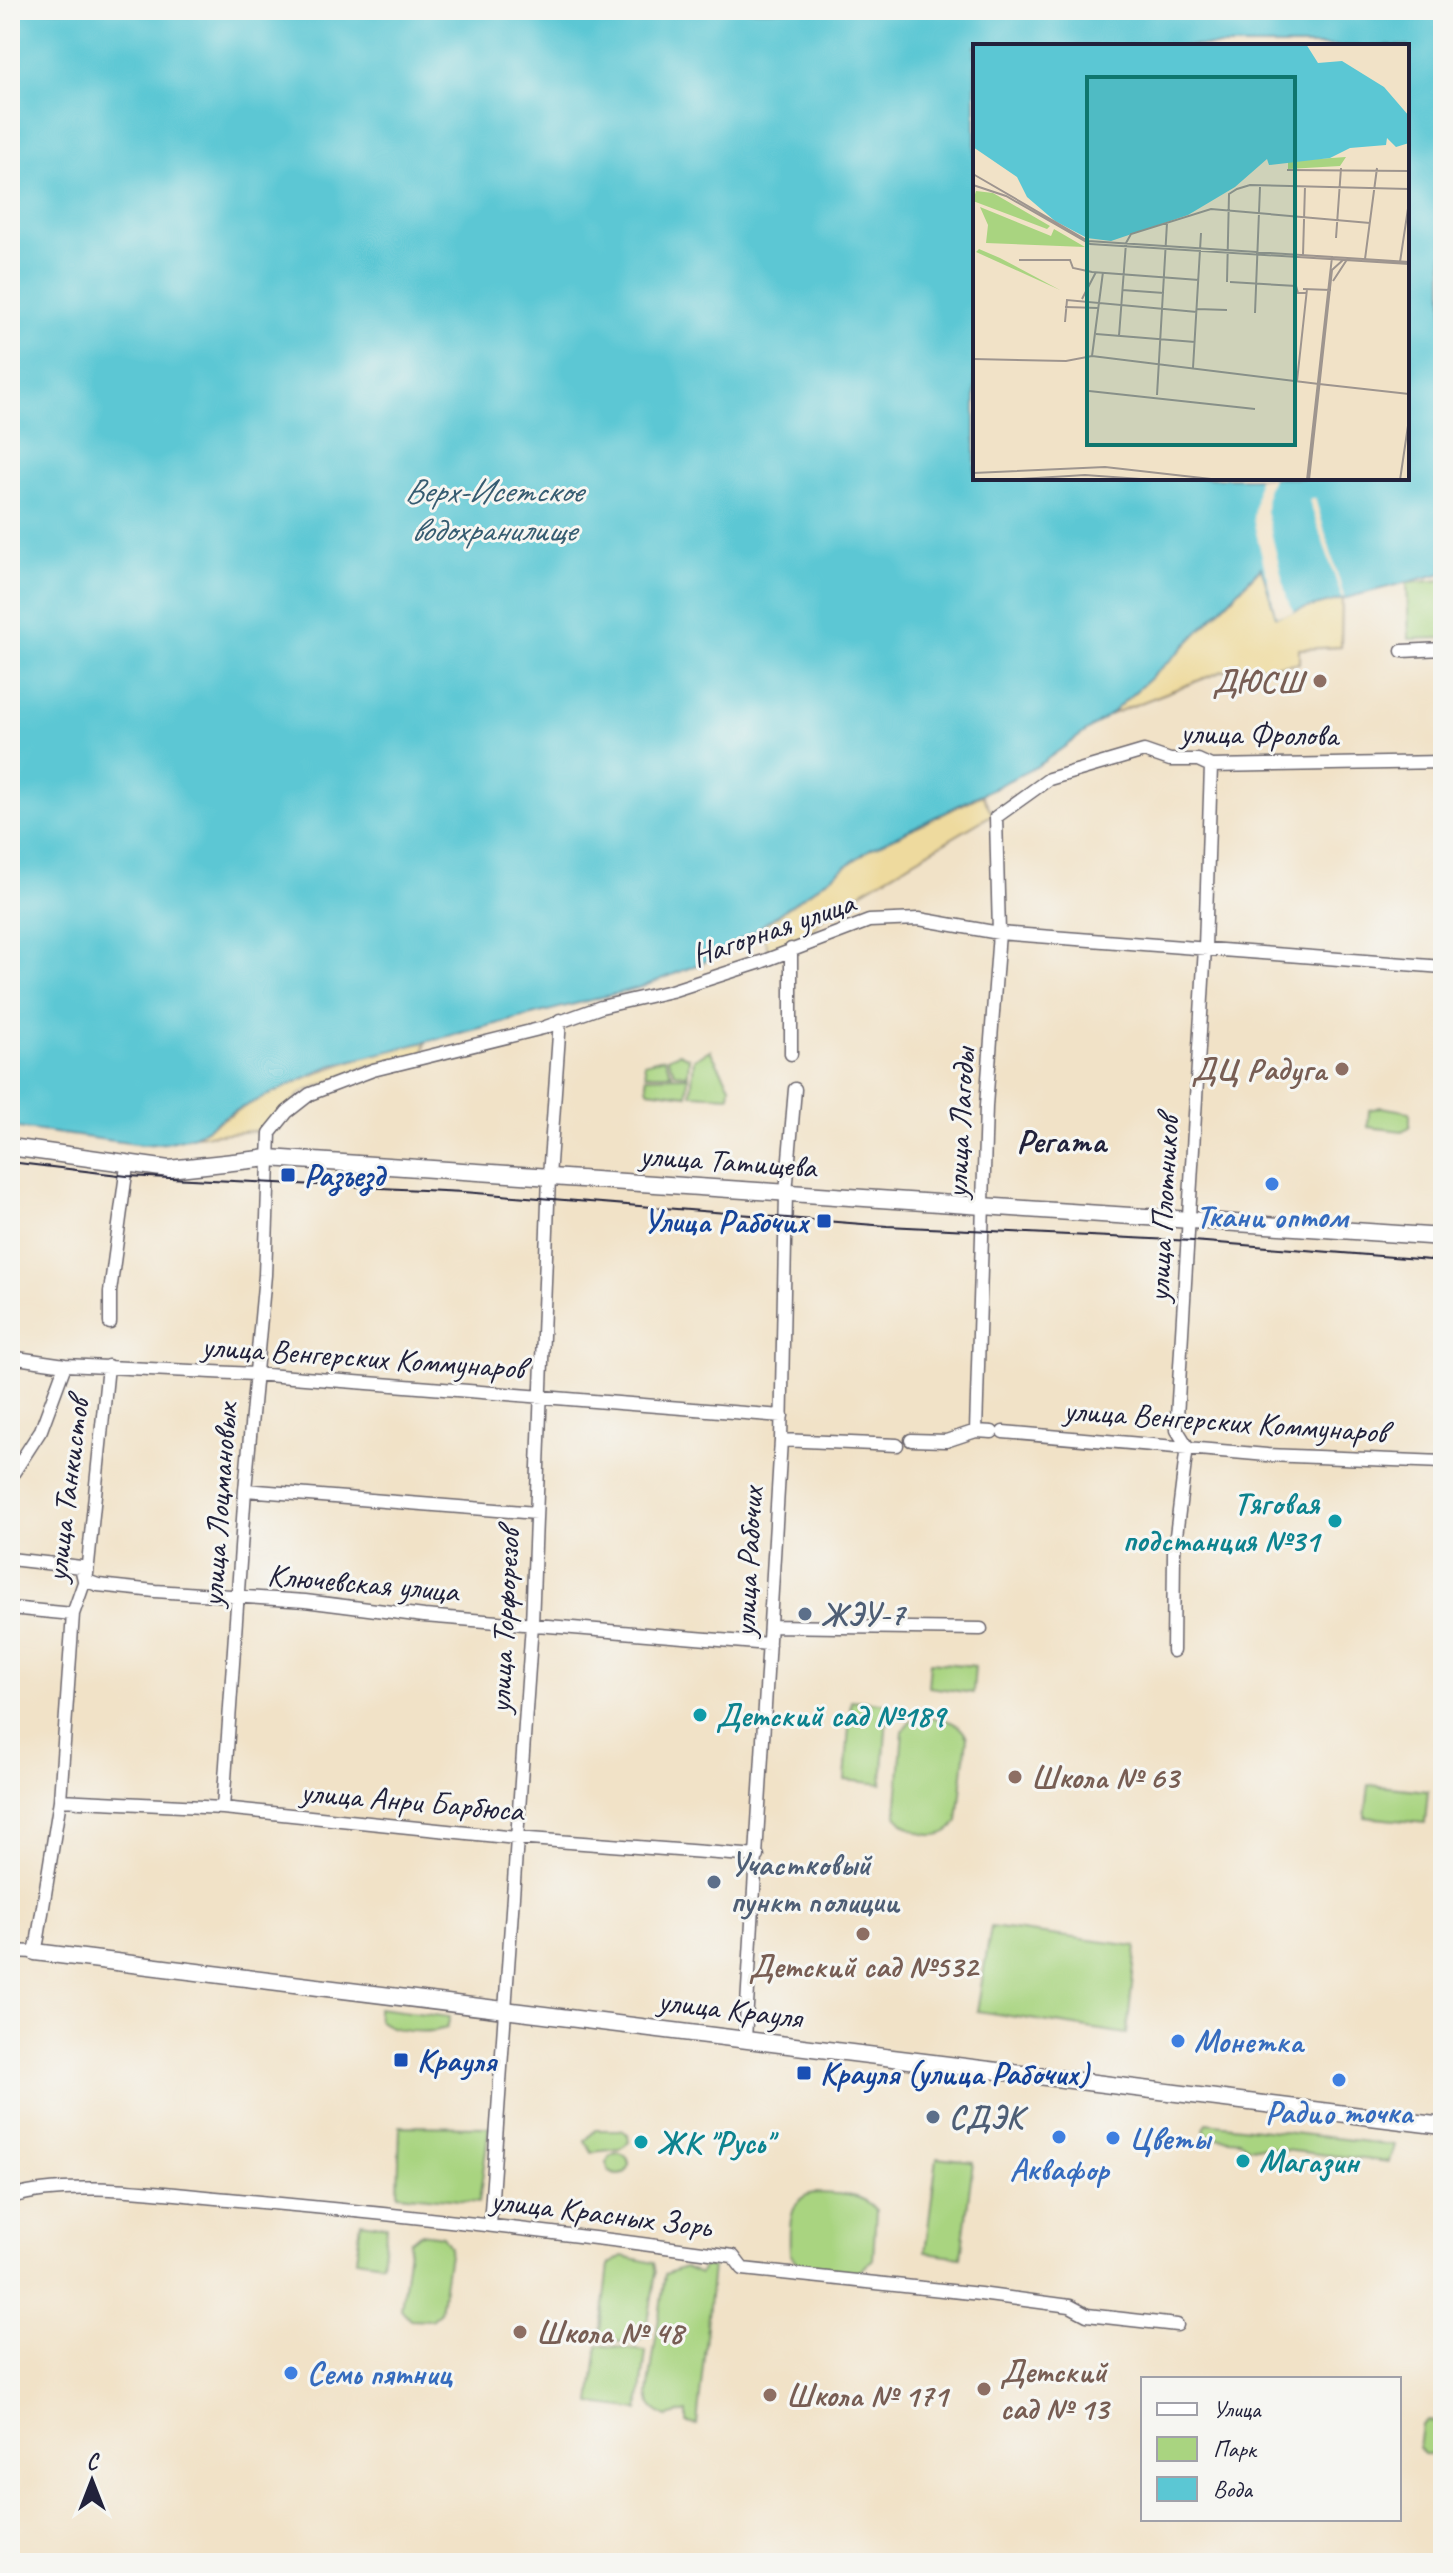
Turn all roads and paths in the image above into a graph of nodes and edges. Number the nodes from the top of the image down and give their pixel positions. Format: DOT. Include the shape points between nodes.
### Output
graph roads {
  1 [pos="1443,649"];
  2 [pos="1402,651"];
  3 [pos="1443,762"];
  4 [pos="1211,766"];
  5 [pos="996,817"];
  6 [pos="999,933"];
  7 [pos="1205,947"];
  8 [pos="791,949"];
  9 [pos="1443,967"];
  10 [pos="560,1020"];
  11 [pos="791,1054"];
  12 [pos="795,1089"];
  13 [pos="10,1147"];
  14 [pos="269,1158"];
  15 [pos="127,1166"];
  16 [pos="549,1177"];
  17 [pos="786,1193"];
  18 [pos="982,1206"];
  19 [pos="1188,1220"];
  20 [pos="1443,1237"];
  21 [pos="110,1323"];
  22 [pos="10,1357"];
  23 [pos="65,1365"];
  24 [pos="108,1366"];
  25 [pos="254,1374"];
  26 [pos="542,1397"];
  27 [pos="782,1416"];
  28 [pos="976,1431"];
  29 [pos="781,1440"];
  30 [pos="911,1440"];
  31 [pos="897,1445"];
  32 [pos="1187,1446"];
  33 [pos="1443,1462"];
  34 [pos="10,1478"];
  35 [pos="245,1490"];
  36 [pos="536,1513"];
  37 [pos="10,1559"];
  38 [pos="84,1580"];
  39 [pos="240,1599"];
  40 [pos="10,1608"];
  41 [pos="73,1614"];
  42 [pos="532,1624"];
  43 [pos="770,1626"];
  44 [pos="981,1629"];
  45 [pos="769,1644"];
  46 [pos="1173,1651"];
  47 [pos="60,1800"];
  48 [pos="223,1808"];
  49 [pos="516,1838"];
  50 [pos="758,1856"];
  51 [pos="10,1951"];
  52 [pos="35,1952"];
  53 [pos="505,2010"];
  54 [pos="745,2039"];
  55 [pos="1443,2126"];
  56 [pos="11,2197"];
  57 [pos="490,2225"];
  58 [pos="1177,2325"];
  1 -- 2 [label="street"];
  3 -- 4 [label="street, улица Фролова"];
  4 -- 5 [label="street, улица Фролова" via="1144,751 1049,779"];
  4 -- 7 [label="street, улица Плотников"];
  5 -- 6 [label="street, улица Лагоды"];
  6 -- 7 [label="street, Нагорная улица"];
  6 -- 8 [label="street, Нагорная улица" via="919,919 869,921"];
  6 -- 18 [label="street, улица Лагоды"];
  7 -- 9 [label="street, Нагорная улица"];
  7 -- 19 [label="street, улица Плотников"];
  8 -- 10 [label="street, Нагорная улица" via="671,991"];
  8 -- 11 [label="street"];
  10 -- 14 [label="street, Нагорная улица" via="373,1070 310,1094 270,1133"];
  10 -- 16 [label="street, улица Торфорезов"];
  12 -- 17 [label="street, улица Рабочих"];
  13 -- 15 [label="street, улица Татищева"];
  14 -- 15 [label="street, улица Татищева" via="169,1169"];
  14 -- 16 [label="street, улица Татищева"];
  14 -- 25 [label="street, улица Лоцмановых"];
  15 -- 21 [label="street"];
  16 -- 17 [label="street, улица Татищева"];
  16 -- 26 [label="street, улица Торфорезов"];
  17 -- 18 [label="street, улица Татищева"];
  17 -- 27 [label="street, улица Рабочих"];
  18 -- 19 [label="street, улица Татищева"];
  18 -- 28 [label="street, улица Лагоды"];
  19 -- 20 [label="street, улица Татищева"];
  19 -- 32 [label="street, улица Плотников" via="1177,1430"];
  22 -- 23 [label="street"];
  23 -- 24 [label="street, улица Венгерских Коммунаров"];
  23 -- 34 [label="street" via="41,1430"];
  24 -- 25 [label="street, улица Венгерских Коммунаров"];
  24 -- 38 [label="street, улица Танкистов"];
  25 -- 26 [label="street, улица Венгерских Коммунаров"];
  25 -- 35 [label="street, улица Лоцмановых"];
  26 -- 27 [label="street, улица Венгерских Коммунаров"];
  26 -- 36 [label="street, улица Торфорезов"];
  27 -- 29 [label="street, улица Рабочих"];
  28 -- 30 [label="street, улица Венгерских Коммунаров" via="946,1441"];
  28 -- 32 [label="street, улица Венгерских Коммунаров"];
  29 -- 31 [label="street"];
  29 -- 43 [label="street, улица Рабочих"];
  32 -- 33 [label="street, улица Венгерских Коммунаров"];
  32 -- 46 [label="street, улица Плотников" via="1174,1552"];
  35 -- 36 [label="street"];
  35 -- 39 [label="street, улица Лоцмановых"];
  36 -- 42 [label="street, улица Торфорезов"];
  37 -- 38 [label="street, Ключевская улица" via="81,1567"];
  38 -- 39 [label="street, Ключевская улица"];
  38 -- 41 [label="street, улица Танкистов"];
  39 -- 42 [label="street, Ключевская улица"];
  39 -- 48 [label="street, улица Лоцмановых"];
  40 -- 41 [label="street"];
  41 -- 47 [label="street, улица Танкистов"];
  42 -- 45 [label="street, Ключевская улица"];
  42 -- 49 [label="street, улица Торфорезов"];
  43 -- 44 [label="street"];
  43 -- 45 [label="street, улица Рабочих"];
  45 -- 50 [label="street, улица Рабочих"];
  47 -- 48 [label="street, улица Анри Барбюса"];
  47 -- 52 [label="street, улица Танкистов"];
  48 -- 49 [label="street, улица Анри Барбюса"];
  49 -- 50 [label="street, улица Анри Барбюса"];
  49 -- 53 [label="street, улица Торфорезов"];
  50 -- 54 [label="street, улица Рабочих"];
  51 -- 52 [label="street, улица Крауля"];
  52 -- 53 [label="street, улица Крауля"];
  53 -- 54 [label="street, улица Крауля"];
  53 -- 57 [label="street, улица Торфорезов"];
  54 -- 55 [label="street, улица Крауля"];
  56 -- 57 [label="street, улица Красных Зорь" via="33,2190 140,2193"];
  57 -- 58 [label="street, улица Красных Зорь" via="733,2256 743,2269 994,2296 1070,2306 1087,2315"];
}
